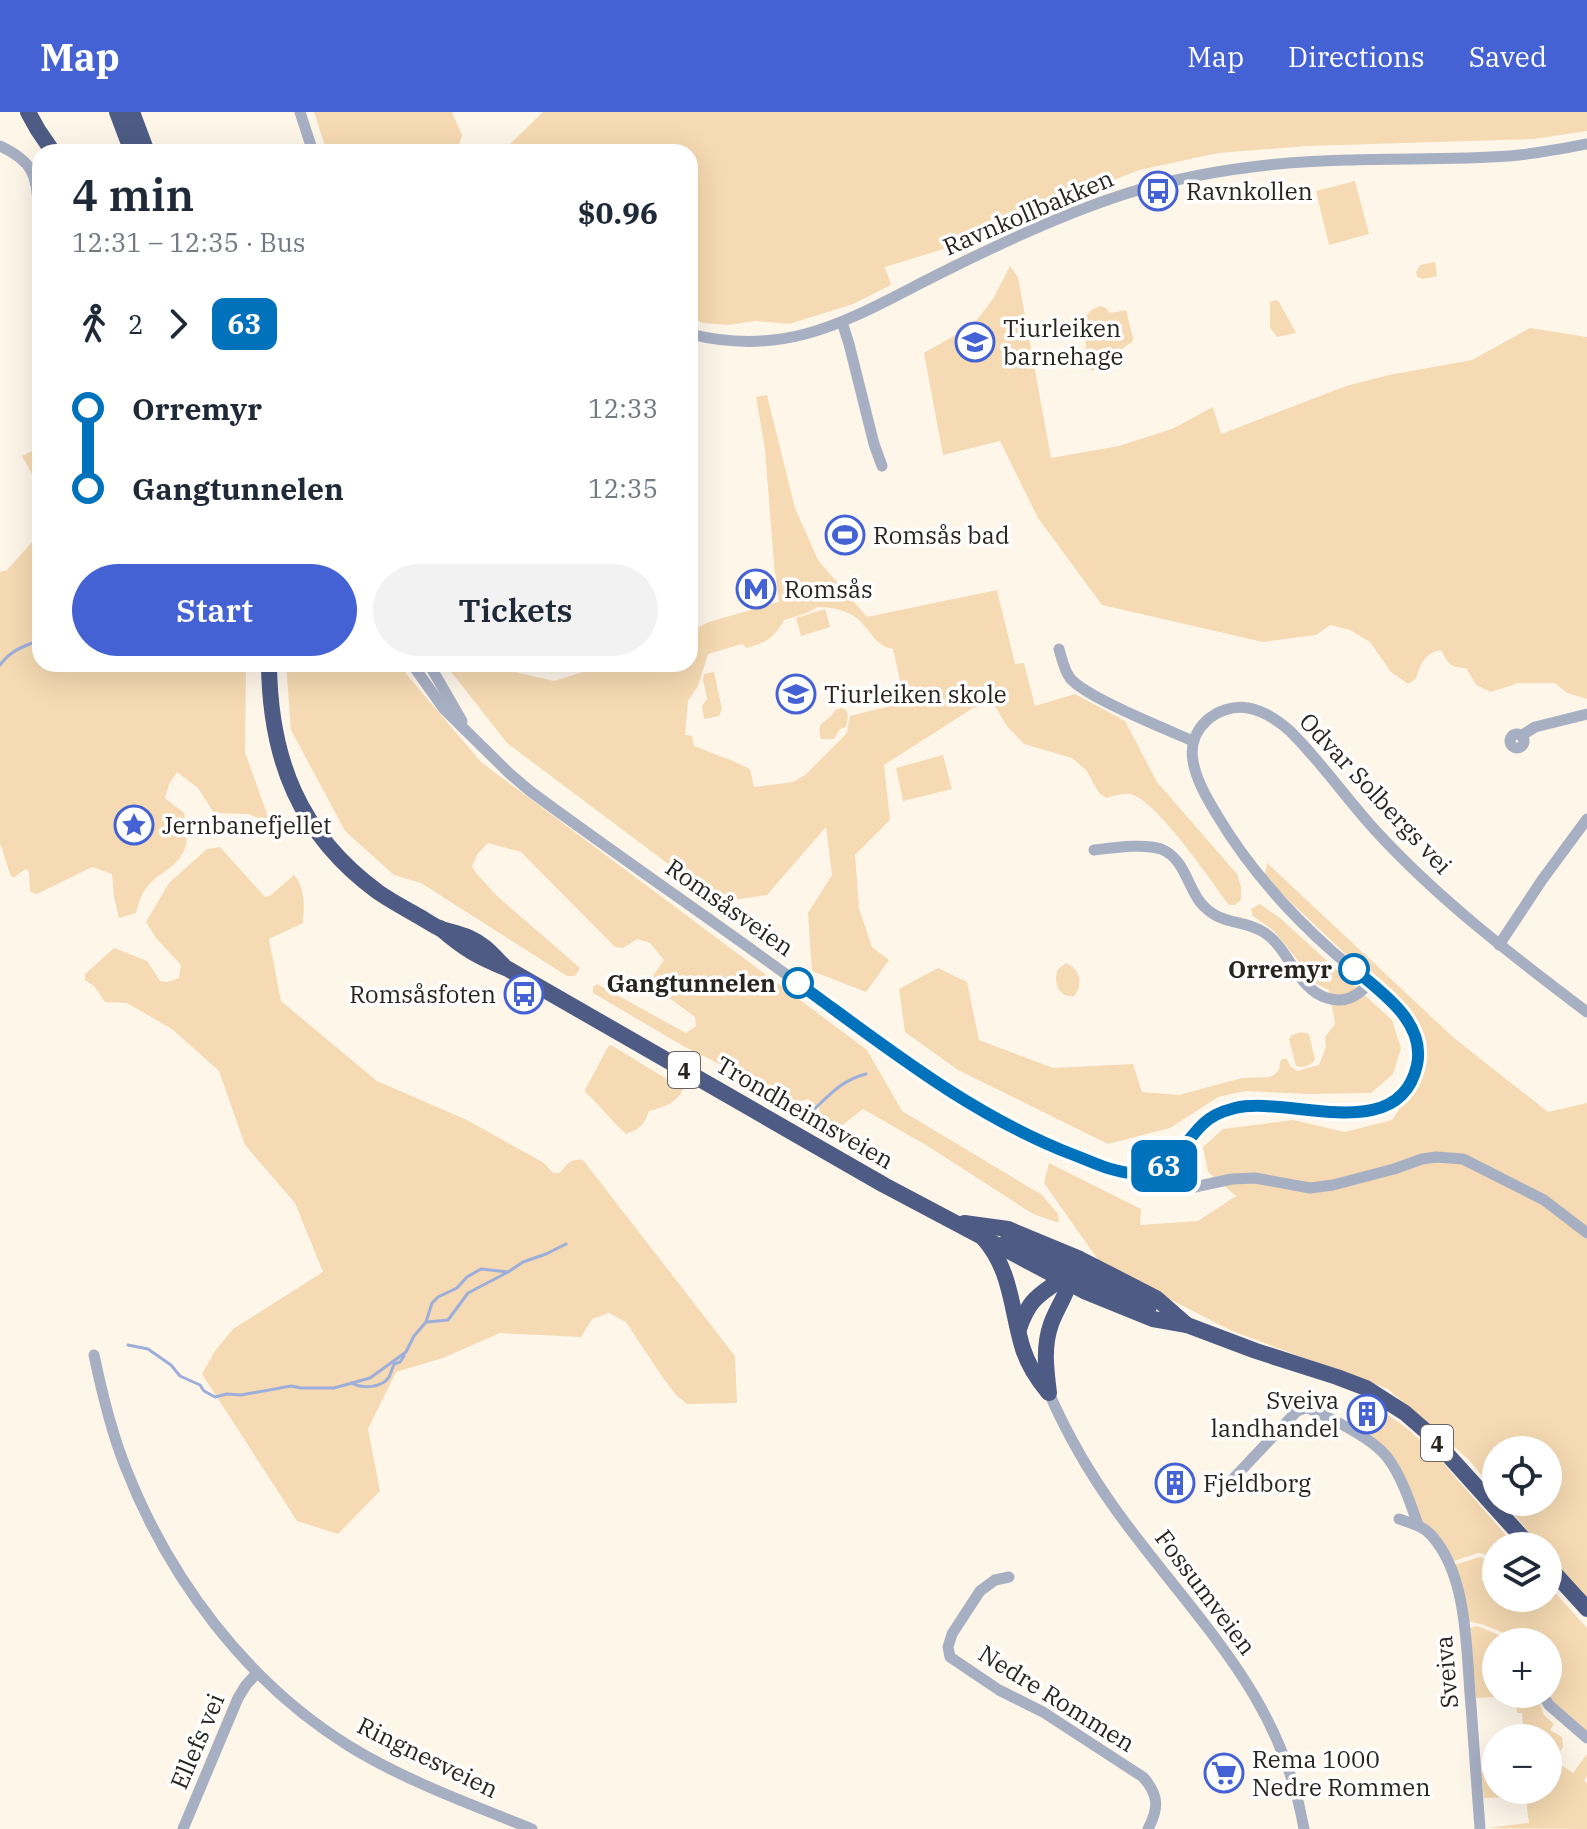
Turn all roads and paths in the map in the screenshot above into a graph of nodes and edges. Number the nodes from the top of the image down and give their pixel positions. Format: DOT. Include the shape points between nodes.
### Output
graph roads {
  1 [pos="28,112"];
  2 [pos="117,112"];
  3 [pos="300,112"];
  4 [pos="134,114"];
  5 [pos="48,144"];
  6 [pos="129,144"];
  7 [pos="144,144"];
  8 [pos="310,144"];
  9 [pos="1587,144"];
  10 [pos="0,146"];
  11 [pos="32,174"];
  12 [pos="842,322"];
  13 [pos="698,335"];
  14 [pos="882,466"];
  15 [pos="1059,649"];
  16 [pos="269,672"];
  17 [pos="418,672"];
  18 [pos="434,672"];
  19 [pos="1587,714"];
  20 [pos="469,732"];
  21 [pos="1521,736"];
  22 [pos="1193,741"];
  23 [pos="1587,819"];
  24 [pos="1094,850"];
  25 [pos="1499,945"];
  26 [pos="1370,983"];
  27 [pos="1587,1012"];
  28 [pos="1152,1171"];
  29 [pos="954,1222"];
  30 [pos="1587,1233"];
  31 [pos="981,1235"];
  32 [pos="1067,1278"];
  33 [pos="1187,1325"];
  34 [pos="1019,1329"];
  35 [pos="94,1355"];
  36 [pos="1049,1393"];
  37 [pos="1232,1480"];
  38 [pos="1399,1519"];
  39 [pos="1418,1525"];
  40 [pos="1517,1532"];
  41 [pos="1009,1577"];
  42 [pos="1562,1581"];
  43 [pos="1587,1609"];
  44 [pos="257,1673"];
  45 [pos="1554,1708"];
  46 [pos="1587,1738"];
  47 [pos="183,1829"];
  48 [pos="532,1829"];
  49 [pos="1148,1829"];
  50 [pos="1304,1829"];
  51 [pos="1480,1829"];
  1 -- 5 [label="highway"];
  2 -- 6 [label="highway"];
  3 -- 8 [label="street"];
  4 -- 7 [label="highway"];
  9 -- 12 [label="street, Ravnkollbakken" via="1506,156 1266,165 1169,181 1031,229"];
  10 -- 11 [label="street" via="21,156"];
  12 -- 13 [label="street, Ravnkollbakken" via="765,342"];
  12 -- 14 [label="street"];
  15 -- 22 [label="street" via="1065,670 1077,685"];
  16 -- 29 [label="highway, Trondheimsveien / 4" via="276,743 289,781 309,821 365,882 473,954"];
  17 -- 20 [label="street, Romsåsveien" via="444,709"];
  18 -- 20 [label="street, Romsåsveien"];
  19 -- 21 [label="street" via="1535,727"];
  20 -- 28 [label="street, Romsåsveien" via="530,791 946,1088 1057,1148 1118,1170"];
  22 -- 25 [label="street, Odvar Solbergs vei" via="1208,719 1234,707 1278,720 1403,859"];
  22 -- 26 [label="street" via="1201,785 1249,862 1296,917"];
  23 -- 25 [label="street"];
  24 -- 26 [label="street" via="1164,851 1179,864 1202,905 1226,921 1266,934 1320,996 1350,999"];
  25 -- 27 [label="street, Odvar Solbergs vei"];
  26 -- 28 [label="street" via="1406,1018 1417,1043 1416,1069 1395,1099 1359,1113 1265,1105 1233,1108 1205,1122 1169,1164"];
  28 -- 30 [label="street" via="1160,1183 1185,1189 1255,1178 1310,1188 1422,1159 1463,1159 1544,1200"];
  29 -- 31 [label="highway, Trondheimsveien / 4"];
  29 -- 33 [label="highway, Trondheimsveien / 4" via="1008,1229 1080,1259 1156,1298"];
  31 -- 32 [label="highway, Trondheimsveien / 4"];
  31 -- 34 [label="highway" via="1007,1277"];
  32 -- 33 [label="highway, Trondheimsveien / 4" via="1153,1319"];
  32 -- 34 [label="highway" via="1032,1301"];
  32 -- 36 [label="highway" via="1046,1347"];
  33 -- 40 [label="highway, Trondheimsveien / 4" via="1354,1383 1392,1404 1428,1433"];
  34 -- 36 [label="highway" via="1032,1370"];
  35 -- 44 [label="street, Ringnesveien" via="109,1418 153,1529 206,1613"];
  36 -- 50 [label="street, Fossumveien" via="1107,1497 1257,1700 1289,1770"];
  37 -- 39 [label="street, Sveiva" via="1297,1411 1308,1408 1381,1451 1400,1478"];
  38 -- 39 [label="street"];
  39 -- 51 [label="street, Sveiva" via="1448,1563 1462,1610"];
  41 -- 49 [label="street, Nedre Rommen" via="980,1591 952,1634 950,1657 1143,1777 1156,1800"];
  42 -- 43 [label="highway"];
  44 -- 47 [label="street, Ellefs vei" via="238,1698"];
  44 -- 48 [label="street, Ringnesveien" via="349,1746 434,1789"];
  45 -- 46 [label="street"];
}
